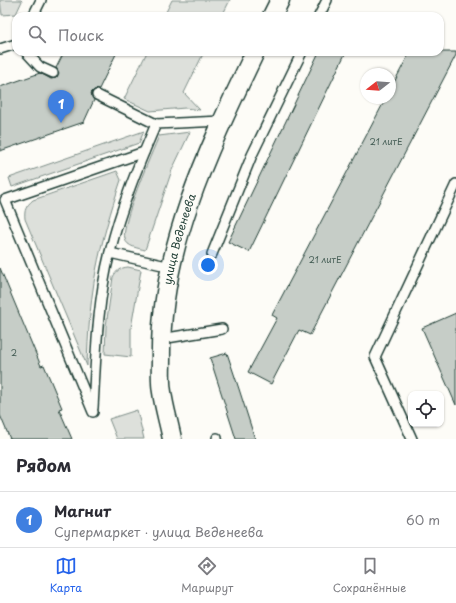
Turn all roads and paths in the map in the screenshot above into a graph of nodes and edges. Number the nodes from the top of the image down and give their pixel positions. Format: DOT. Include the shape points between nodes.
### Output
graph roads {
  1 [pos="41,0"];
  2 [pos="280,0"];
  3 [pos="327,0"];
  4 [pos="35,12"];
  5 [pos="274,12"];
  6 [pos="321,12"];
  7 [pos="12,45"];
  8 [pos="0,49"];
  9 [pos="30,56"];
  10 [pos="253,56"];
  11 [pos="300,56"];
  12 [pos="53,73"];
  13 [pos="97,95"];
  14 [pos="222,121"];
  15 [pos="156,124"];
  16 [pos="144,152"];
  17 [pos="456,184"];
  18 [pos="110,253"];
  19 [pos="212,254"];
  20 [pos="171,267"];
  21 [pos="222,330"];
  22 [pos="161,339"];
  23 [pos="172,439"];
  24 [pos="412,439"];
  1 -- 4 [label="lane"];
  2 -- 5 [label="street"];
  3 -- 6 [label="lane"];
  7 -- 8 [label="lane"];
  9 -- 12 [label="lane" via="40,67"];
  10 -- 14 [label="street, улица Веденеева"];
  11 -- 19 [label="lane" via="252,155"];
  13 -- 15 [label="lane"];
  14 -- 15 [label="lane"];
  14 -- 20 [label="street, улица Веденеева" via="190,200"];
  15 -- 16 [label="lane"];
  16 -- 18 [label="lane" via="121,212"];
  16 -- 18 [label="lane" via="5,200 93,412 96,336"];
  17 -- 24 [label="lane" via="375,357"];
  18 -- 20 [label="lane"];
  20 -- 22 [label="street, улица Веденеева"];
  21 -- 22 [label="lane"];
  22 -- 23 [label="street, улица Веденеева" via="161,391"];
}
